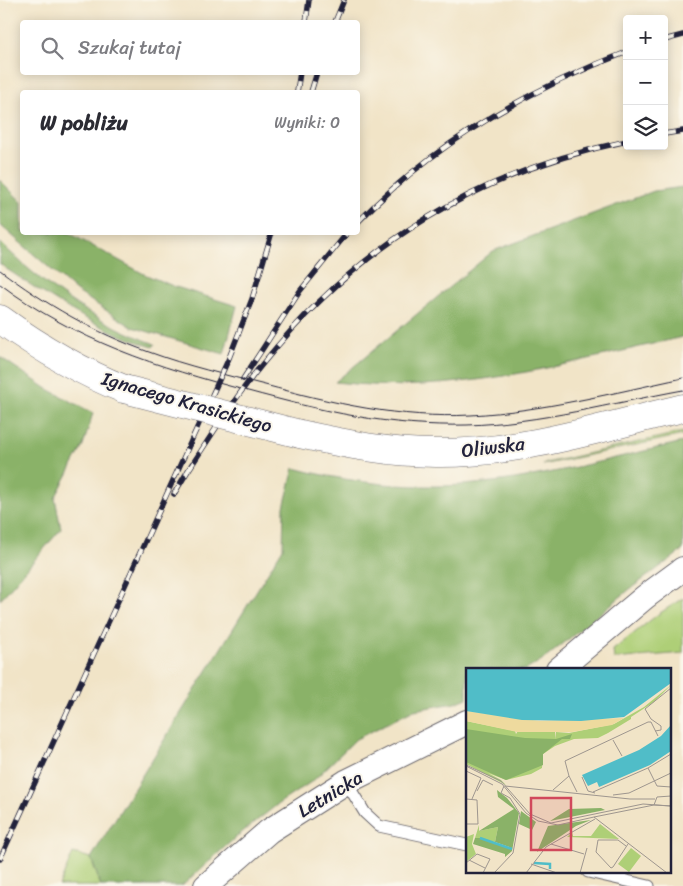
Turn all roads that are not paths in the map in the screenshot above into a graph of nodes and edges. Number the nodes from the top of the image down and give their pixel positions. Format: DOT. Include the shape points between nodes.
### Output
graph roads {
  1 [pos="0,319"];
  2 [pos="683,408"];
  3 [pos="300,434"];
  4 [pos="683,569"];
  5 [pos="560,668"];
  6 [pos="466,722"];
  7 [pos="346,782"];
  8 [pos="466,845"];
  9 [pos="597,874"];
  10 [pos="206,886"];
  11 [pos="649,886"];
  1 -- 3 [label="street, Ignacego Krasickiego, bridge" via="60,359 124,388"];
  2 -- 3 [label="street, Oliwska" via="565,436 473,451 383,450"];
  4 -- 5 [label="street"];
  6 -- 7 [label="street, Letnicka"];
  7 -- 8 [label="lane" via="365,813 379,826"];
  7 -- 10 [label="street, Letnicka" via="270,831"];
  9 -- 11 [label="lane"];
}
